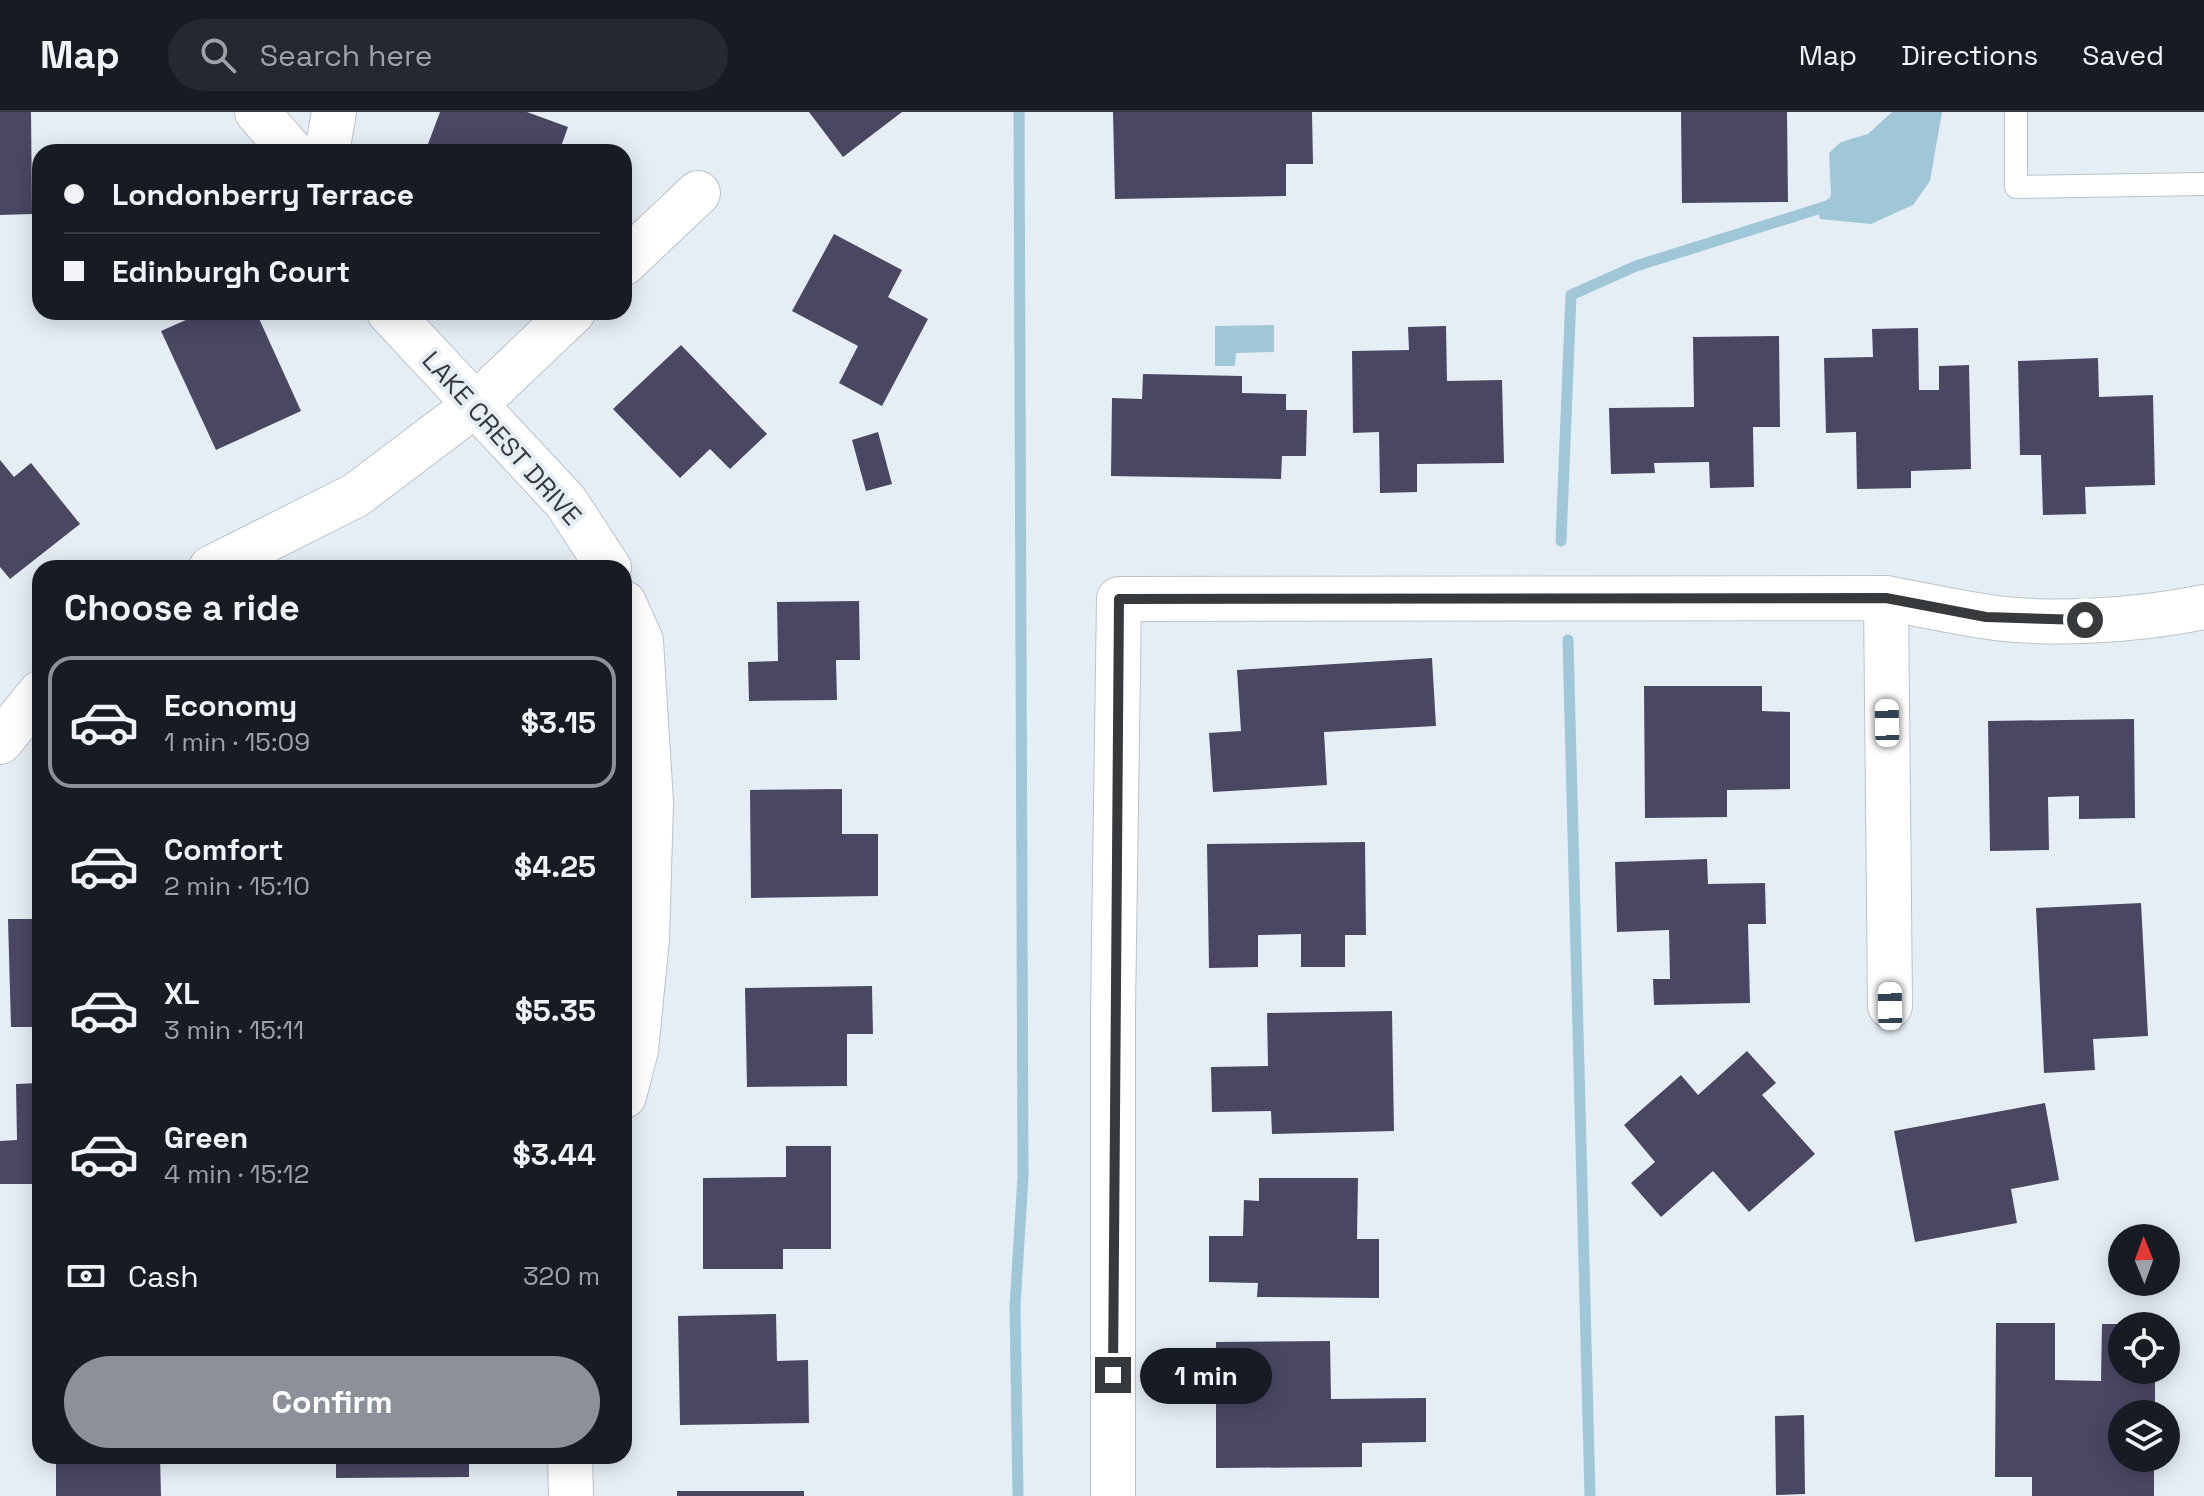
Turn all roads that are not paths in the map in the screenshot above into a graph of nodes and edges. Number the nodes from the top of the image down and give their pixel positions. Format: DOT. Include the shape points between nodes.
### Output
graph roads {
  1 [pos="257,112"];
  2 [pos="334,112"];
  3 [pos="2016,112"];
  4 [pos="285,144"];
  5 [pos="328,144"];
  6 [pos="2204,184"];
  7 [pos="698,193"];
  8 [pos="632,255"];
  9 [pos="396,320"];
  10 [pos="565,320"];
  11 [pos="475,405"];
  12 [pos="227,560"];
  13 [pos="604,560"];
  14 [pos="1886,598"];
  15 [pos="2204,607"];
  16 [pos="632,621"];
  17 [pos="32,703"];
  18 [pos="0,742"];
  19 [pos="1890,1006"];
  20 [pos="632,1065"];
  21 [pos="1113,1496"];
  1 -- 4 [label="street"];
  2 -- 5 [label="street"];
  3 -- 6 [label="lane" via="2016,187"];
  7 -- 8 [label="street"];
  9 -- 11 [label="street, LAKE CREST DRIVE"];
  10 -- 11 [label="street"];
  11 -- 12 [label="street" via="356,495"];
  11 -- 13 [label="street, LAKE CREST DRIVE" via="566,502"];
  14 -- 15 [label="street" via="1986,617 2071,620"];
  14 -- 19 [label="street"];
  14 -- 21 [label="street" via="1119,599"];
  16 -- 20 [label="street" via="641,641 651,802 647,939"];
  17 -- 18 [label="street"];
}
